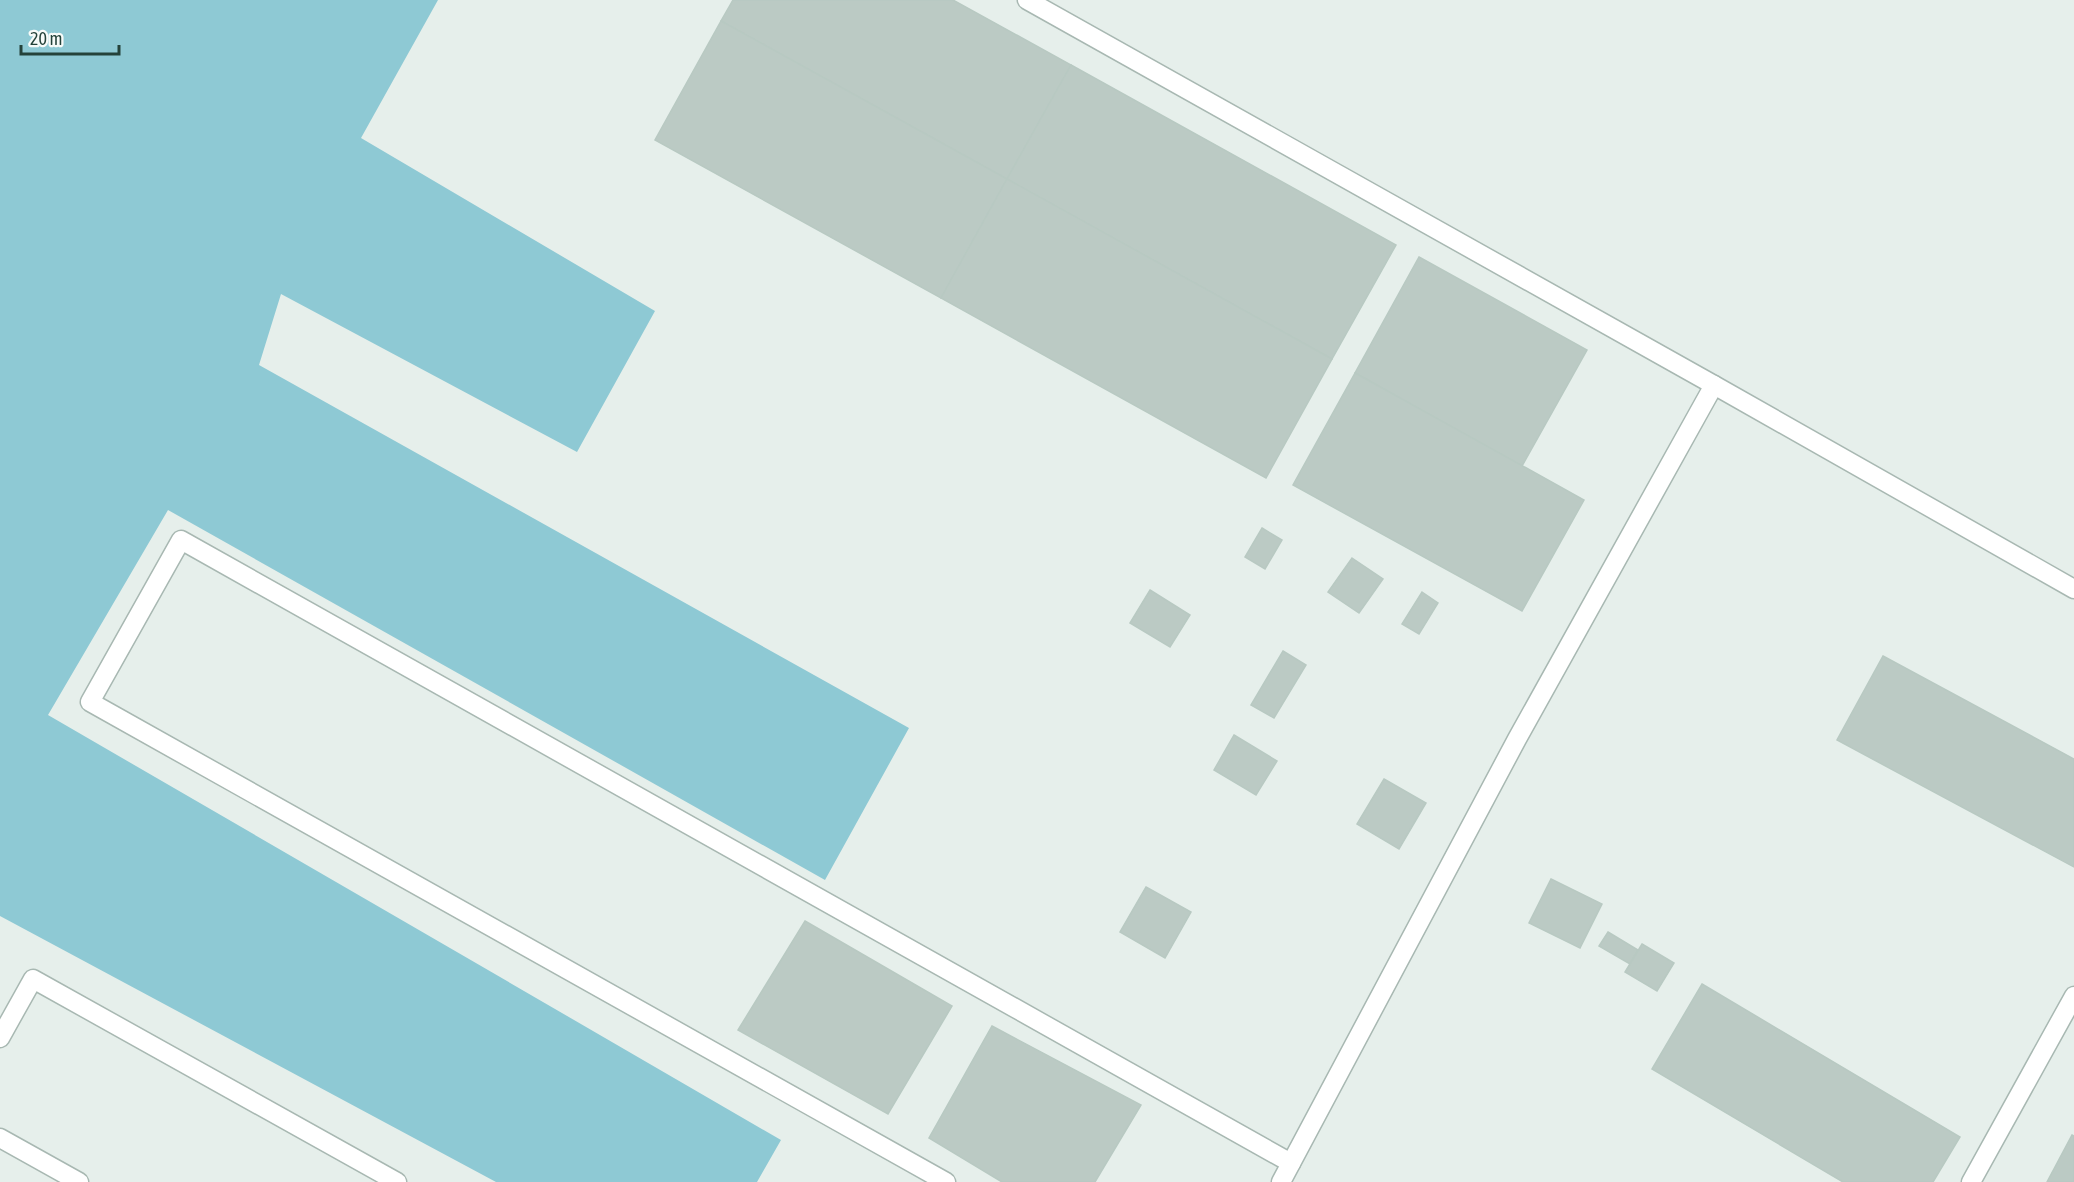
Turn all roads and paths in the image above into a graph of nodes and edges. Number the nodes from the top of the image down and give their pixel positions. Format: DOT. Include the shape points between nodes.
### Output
graph roads {
  1 [pos="1027,0"];
  2 [pos="1714,385"];
  3 [pos="2074,590"];
  4 [pos="2074,996"];
  5 [pos="0,1038"];
  6 [pos="0,1138"];
  7 [pos="1291,1162"];
  8 [pos="79,1182"];
  9 [pos="397,1182"];
  10 [pos="946,1182"];
  11 [pos="1281,1182"];
  12 [pos="1971,1182"];
  1 -- 2 [label="street"];
  2 -- 3 [label="street"];
  2 -- 7 [label="street" via="1517,739"];
  4 -- 12 [label="street"];
  5 -- 9 [label="street" via="33,979"];
  6 -- 8 [label="street"];
  7 -- 10 [label="street" via="181,540 90,702"];
  7 -- 11 [label="street"];
}
